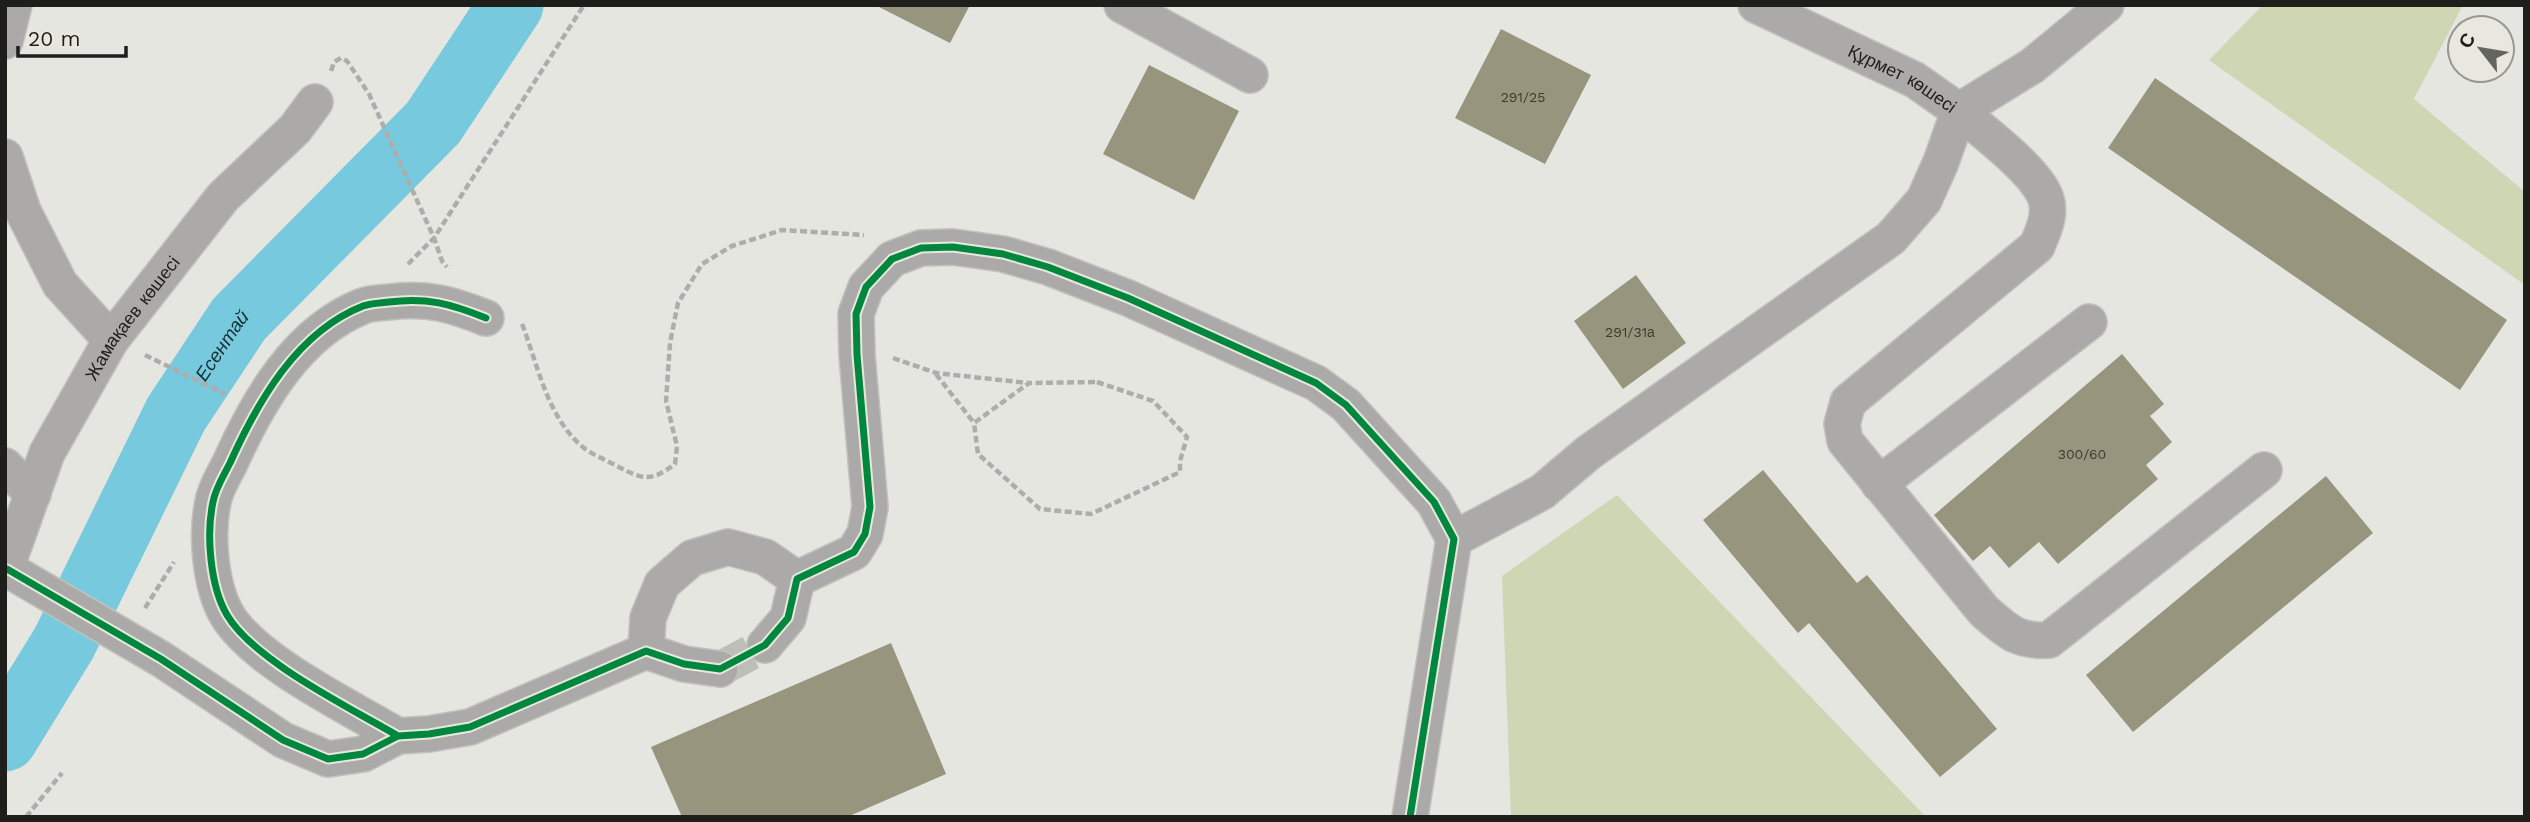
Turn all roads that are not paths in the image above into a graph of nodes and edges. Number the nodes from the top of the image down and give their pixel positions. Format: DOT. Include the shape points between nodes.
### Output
graph roads {
  1 [pos="14,5"];
  2 [pos="1122,5"];
  3 [pos="1756,5"];
  4 [pos="2106,5"];
  5 [pos="5,41"];
  6 [pos="1250,75"];
  7 [pos="315,102"];
  8 [pos="1959,111"];
  9 [pos="5,157"];
  10 [pos="503,318"];
  11 [pos="2089,322"];
  12 [pos="111,340"];
  13 [pos="5,466"];
  14 [pos="2264,470"];
  15 [pos="1879,484"];
  16 [pos="33,494"];
  17 [pos="1454,539"];
  18 [pos="6,570"];
  19 [pos="797,579"];
  20 [pos="765,645"];
  21 [pos="646,651"];
  22 [pos="720,669"];
  23 [pos="398,736"];
  24 [pos="1410,817"];
  1 -- 5 [label="street"];
  2 -- 6 [label="street"];
  3 -- 8 [label="street, Құрмет көшесі" via="1914,80"];
  4 -- 8 [label="street, Құрмет көшесі" via="2032,66"];
  7 -- 12 [label="street, Жамақаев көшесі" via="295,129 223,197"];
  8 -- 15 [label="street" via="2029,172 2046,199 2047,222 2037,246 1848,402 1842,424 1845,441"];
  8 -- 17 [label="street" via="1924,200 1891,238 1588,453 1542,492"];
  9 -- 12 [label="street" via="23,211 60,284"];
  10 -- 23 [label="street" via="414,298 365,305 327,325 294,355 244,430 213,500 210,543 214,580 227,615 253,647"];
  11 -- 15 [label="street"];
  12 -- 16 [label="street, Жамақаев көшесі" via="47,453"];
  13 -- 16 [label="street"];
  14 -- 15 [label="street" via="2049,640 2030,641 2010,633 1984,611"];
  16 -- 18 [label="street, Жамақаев көшесі"];
  17 -- 19 [label="street" via="1434,502 1346,405 1316,383 1048,267 1003,254 921,248 891,259 866,287 856,314 870,507 865,534 854,552"];
  17 -- 24 [label="street"];
  18 -- 23 [label="street" via="126,638 284,740 328,758 363,754"];
  19 -- 20 [label="street" via="788,618"];
  19 -- 21 [label="street" via="765,557 728,547 692,558 662,584 648,618"];
  21 -- 22 [label="street" via="684,664"];
  21 -- 23 [label="street" via="470,727"];
}
